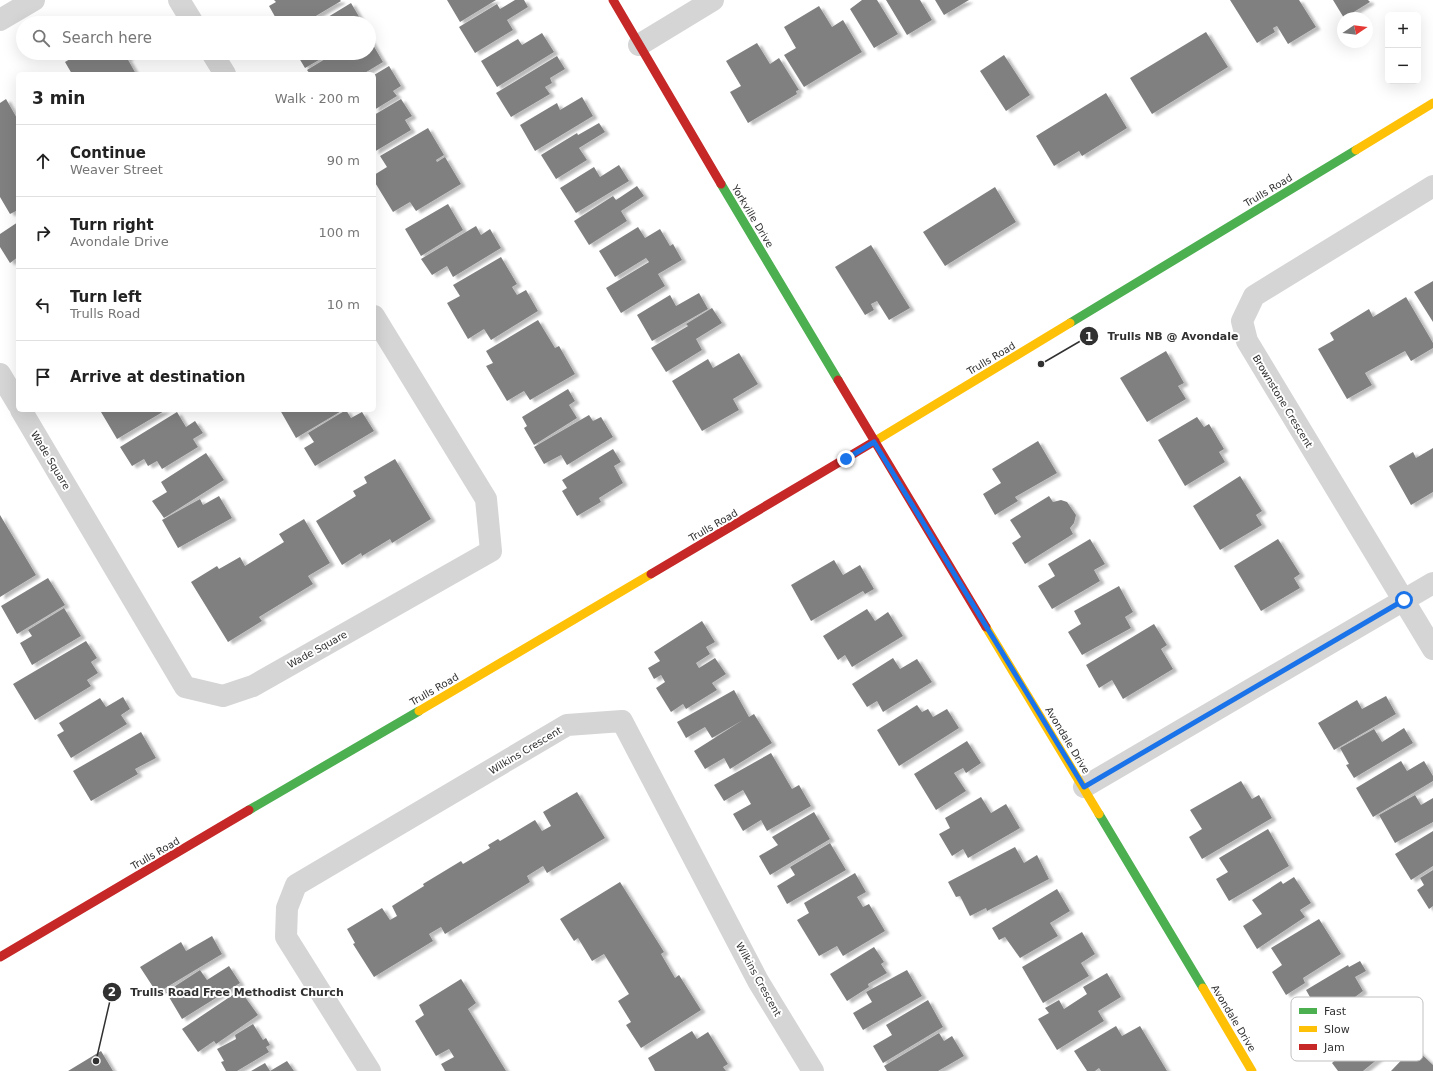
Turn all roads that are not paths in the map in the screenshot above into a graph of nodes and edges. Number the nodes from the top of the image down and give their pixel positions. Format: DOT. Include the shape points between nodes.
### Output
graph roads {
  1 [pos="34,0"];
  2 [pos="179,0"];
  3 [pos="613,0"];
  4 [pos="713,0"];
  5 [pos="189,16"];
  6 [pos="0,20"];
  7 [pos="639,45"];
  8 [pos="216,60"];
  9 [pos="223,72"];
  10 [pos="1433,103"];
  11 [pos="1433,186"];
  12 [pos="376,319"];
  13 [pos="0,374"];
  14 [pos="16,401"];
  15 [pos="22,412"];
  16 [pos="874,442"];
  17 [pos="1433,583"];
  18 [pos="1404,600"];
  19 [pos="1433,649"];
  20 [pos="1084,787"];
  21 [pos="0,957"];
  22 [pos="370,1071"];
  23 [pos="813,1071"];
  24 [pos="1252,1071"];
  1 -- 6 [label="street"];
  2 -- 5 [label="street"];
  3 -- 7 [label="street, Yorkville Drive"];
  4 -- 7 [label="street"];
  7 -- 16 [label="street, Yorkville Drive"];
  8 -- 9 [label="street"];
  10 -- 16 [label="street, Trulls Road"];
  11 -- 18 [label="street, Brownstone Crescent" via="1254,296 1242,321 1247,341"];
  12 -- 15 [label="street, Wade Square" via="486,499 491,551 253,686 223,696 185,687"];
  13 -- 14 [label="street"];
  16 -- 20 [label="street, Avondale Drive"];
  16 -- 21 [label="street, Trulls Road"];
  17 -- 18 [label="street"];
  18 -- 19 [label="street, Brownstone Crescent"];
  18 -- 20 [label="street"];
  20 -- 24 [label="street, Avondale Drive"];
  22 -- 23 [label="street, Wilkins Crescent" via="286,938 287,908 296,885 567,725 622,721 758,980"];
}
